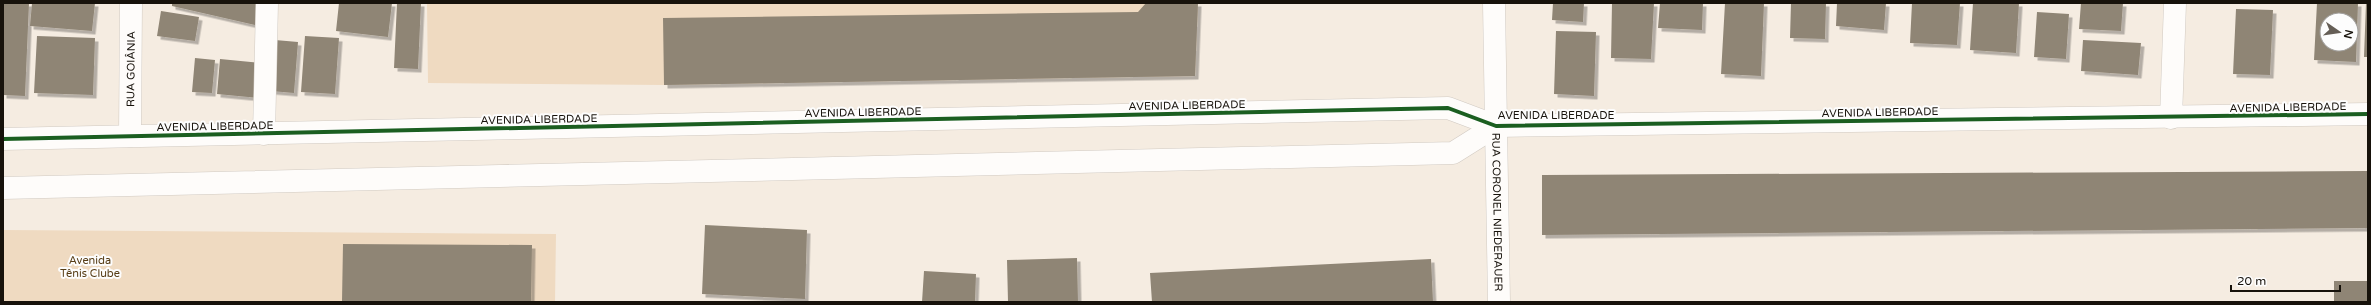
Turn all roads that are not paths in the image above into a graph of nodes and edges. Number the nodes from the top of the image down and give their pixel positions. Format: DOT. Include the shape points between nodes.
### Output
graph roads {
  1 [pos="131,3"];
  2 [pos="267,3"];
  3 [pos="1494,3"];
  4 [pos="2175,3"];
  5 [pos="2368,114"];
  6 [pos="2171,118"];
  7 [pos="1496,126"];
  8 [pos="264,134"];
  9 [pos="130,136"];
  10 [pos="3,139"];
  11 [pos="3,188"];
  12 [pos="1499,302"];
  1 -- 9 [label="street, RUA GOIÂNIA"];
  2 -- 8 [label="street"];
  3 -- 7 [label="street, RUA CORONEL NIEDERAUER"];
  4 -- 6 [label="street"];
  5 -- 6 [label="street, AVENIDA LIBERDADE"];
  6 -- 7 [label="street, AVENIDA LIBERDADE"];
  7 -- 8 [label="street, AVENIDA LIBERDADE" via="1448,108"];
  7 -- 11 [label="street, AVENIDA LIBERDADE" via="1453,153"];
  7 -- 12 [label="street, RUA CORONEL NIEDERAUER"];
  8 -- 9 [label="street, AVENIDA LIBERDADE"];
  9 -- 10 [label="street, AVENIDA LIBERDADE"];
}
